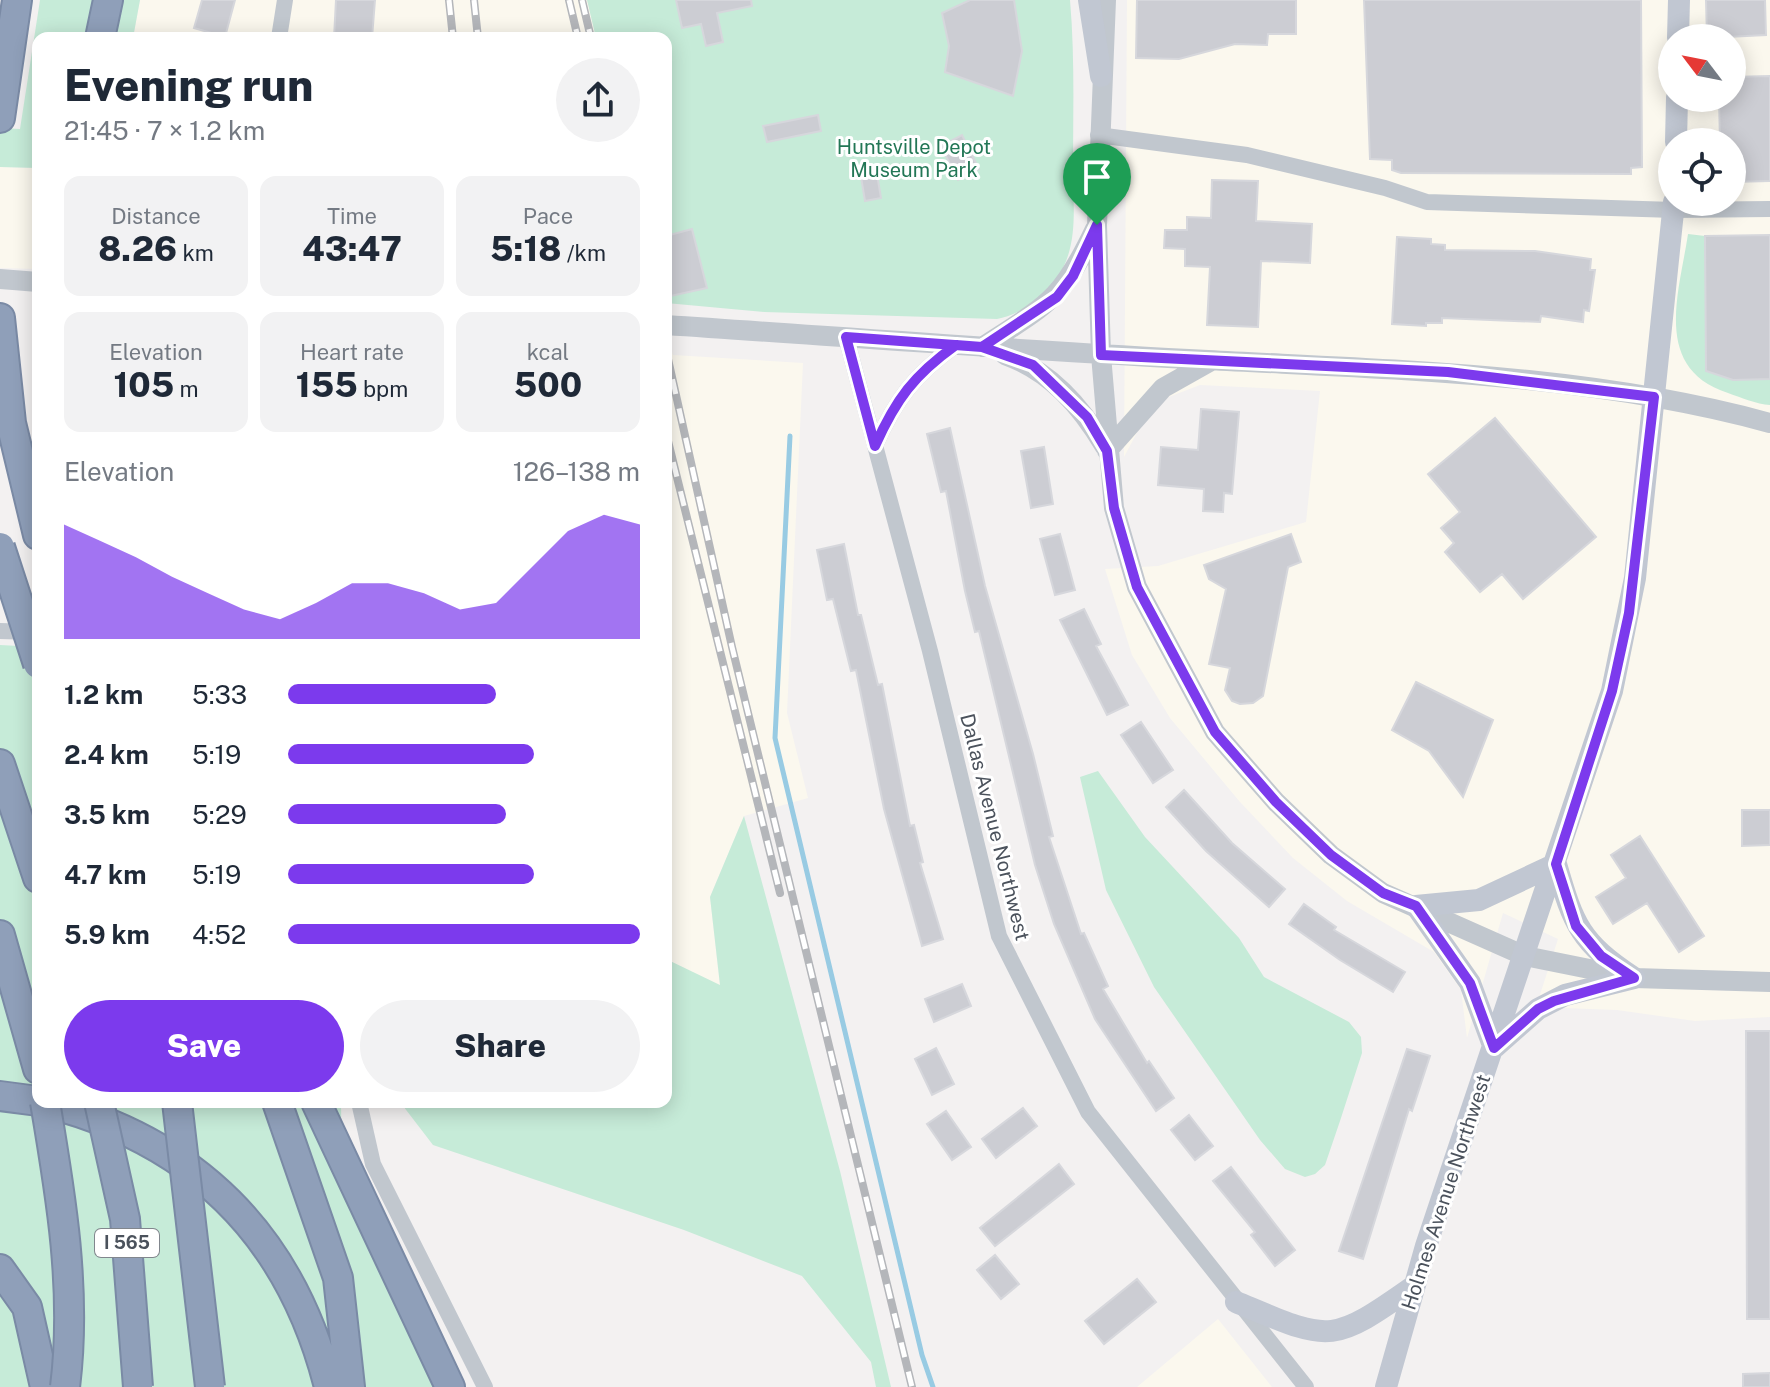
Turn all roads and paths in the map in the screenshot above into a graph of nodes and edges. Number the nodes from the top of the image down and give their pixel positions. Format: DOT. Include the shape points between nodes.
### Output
graph roads {
  1 [pos="17,0"];
  2 [pos="108,0"];
  3 [pos="285,0"];
  4 [pos="1089,0"];
  5 [pos="1106,0"];
  6 [pos="1679,0"];
  7 [pos="1678,24"];
  8 [pos="101,32"];
  9 [pos="280,32"];
  10 [pos="1101,76"];
  11 [pos="0,118"];
  12 [pos="1098,135"];
  13 [pos="1658,206"];
  14 [pos="1746,208"];
  15 [pos="1770,209"];
  16 [pos="1673,216"];
  17 [pos="1097,225"];
  18 [pos="0,279"];
  19 [pos="32,282"];
  20 [pos="0,318"];
  21 [pos="672,325"];
  22 [pos="846,337"];
  23 [pos="956,345"];
  24 [pos="982,347"];
  25 [pos="1101,355"];
  26 [pos="1212,360"];
  27 [pos="1654,397"];
  28 [pos="1770,423"];
  29 [pos="875,446"];
  30 [pos="1107,451"];
  31 [pos="32,510"];
  32 [pos="0,547"];
  33 [pos="0,631"];
  34 [pos="32,632"];
  35 [pos="32,646"];
  36 [pos="0,764"];
  37 [pos="32,860"];
  38 [pos="1556,864"];
  39 [pos="1416,906"];
  40 [pos="0,935"];
  41 [pos="1525,956"];
  42 [pos="1634,978"];
  43 [pos="1770,982"];
  44 [pos="32,1048"];
  45 [pos="1494,1048"];
  46 [pos="0,1096"];
  47 [pos="32,1101"];
  48 [pos="43,1108"];
  49 [pos="64,1108"];
  50 [pos="100,1108"];
  51 [pos="178,1108"];
  52 [pos="279,1108"];
  53 [pos="319,1108"];
  54 [pos="360,1108"];
  55 [pos="0,1269"];
  56 [pos="1414,1286"];
  57 [pos="1236,1302"];
  58 [pos="45,1387"];
  59 [pos="65,1387"];
  60 [pos="138,1387"];
  61 [pos="210,1387"];
  62 [pos="329,1387"];
  63 [pos="350,1387"];
  64 [pos="450,1387"];
  65 [pos="485,1387"];
  66 [pos="1306,1387"];
  67 [pos="1386,1387"];
  1 -- 11 [label="highway"];
  2 -- 8 [label="highway"];
  3 -- 9 [label="street"];
  4 -- 10 [label="main road"];
  5 -- 10 [label="street"];
  6 -- 7 [label="main road"];
  10 -- 12 [label="street"];
  12 -- 13 [label="street" via="1247,155 1427,202"];
  12 -- 17 [label="street"];
  14 -- 15 [label="street"];
  16 -- 27 [label="main road, Holmes Avenue Northwest"];
  17 -- 24 [label="street" via="1057,297"];
  17 -- 25 [label="street"];
  18 -- 19 [label="street"];
  20 -- 31 [label="highway" via="11,423"];
  21 -- 22 [label="street"];
  22 -- 23 [label="street"];
  22 -- 29 [label="street, Dallas Avenue Northwest"];
  23 -- 24 [label="street"];
  23 -- 29 [label="street" via="902,393"];
  24 -- 25 [label="street"];
  24 -- 30 [label="street" via="1033,365 1087,417"];
  25 -- 26 [label="street"];
  25 -- 30 [label="street"];
  26 -- 27 [label="street" via="1448,372"];
  26 -- 30 [label="street" via="1163,388"];
  27 -- 28 [label="street"];
  27 -- 38 [label="main road, Holmes Avenue Northwest" via="1629,613 1612,691"];
  29 -- 57 [label="street, Dallas Avenue Northwest" via="999,936 1088,1112"];
  30 -- 39 [label="street" via="1114,508 1137,587 1215,732 1331,855 1383,893"];
  32 -- 35 [label="highway, bridge"];
  33 -- 34 [label="street"];
  36 -- 37 [label="highway"];
  38 -- 39 [label="main road" via="1479,900"];
  38 -- 41 [label="main road, Holmes Avenue Northwest"];
  38 -- 42 [label="main road" via="1576,926 1601,956"];
  39 -- 41 [label="street"];
  39 -- 45 [label="main road" via="1470,983"];
  40 -- 44 [label="highway"];
  41 -- 42 [label="street"];
  41 -- 45 [label="main road, Holmes Avenue Northwest"];
  42 -- 43 [label="street"];
  42 -- 45 [label="main road" via="1538,1009"];
  45 -- 56 [label="main road, Holmes Avenue Northwest"];
  46 -- 47 [label="highway"];
  48 -- 59 [label="highway, bridge" via="66,1229"];
  49 -- 62 [label="highway, bridge" via="100,1118 154,1144 226,1199 287,1276"];
  50 -- 60 [label="highway, I 565, bridge" via="125,1219"];
  51 -- 61 [label="highway, bridge"];
  52 -- 63 [label="highway" via="338,1278"];
  53 -- 64 [label="highway"];
  54 -- 65 [label="street" via="373,1164"];
  55 -- 58 [label="highway" via="27,1307"];
  56 -- 57 [label="main road" via="1336,1334 1303,1330"];
  56 -- 67 [label="main road, Holmes Avenue Northwest"];
  57 -- 66 [label="street, Dallas Avenue Northwest"];
}
